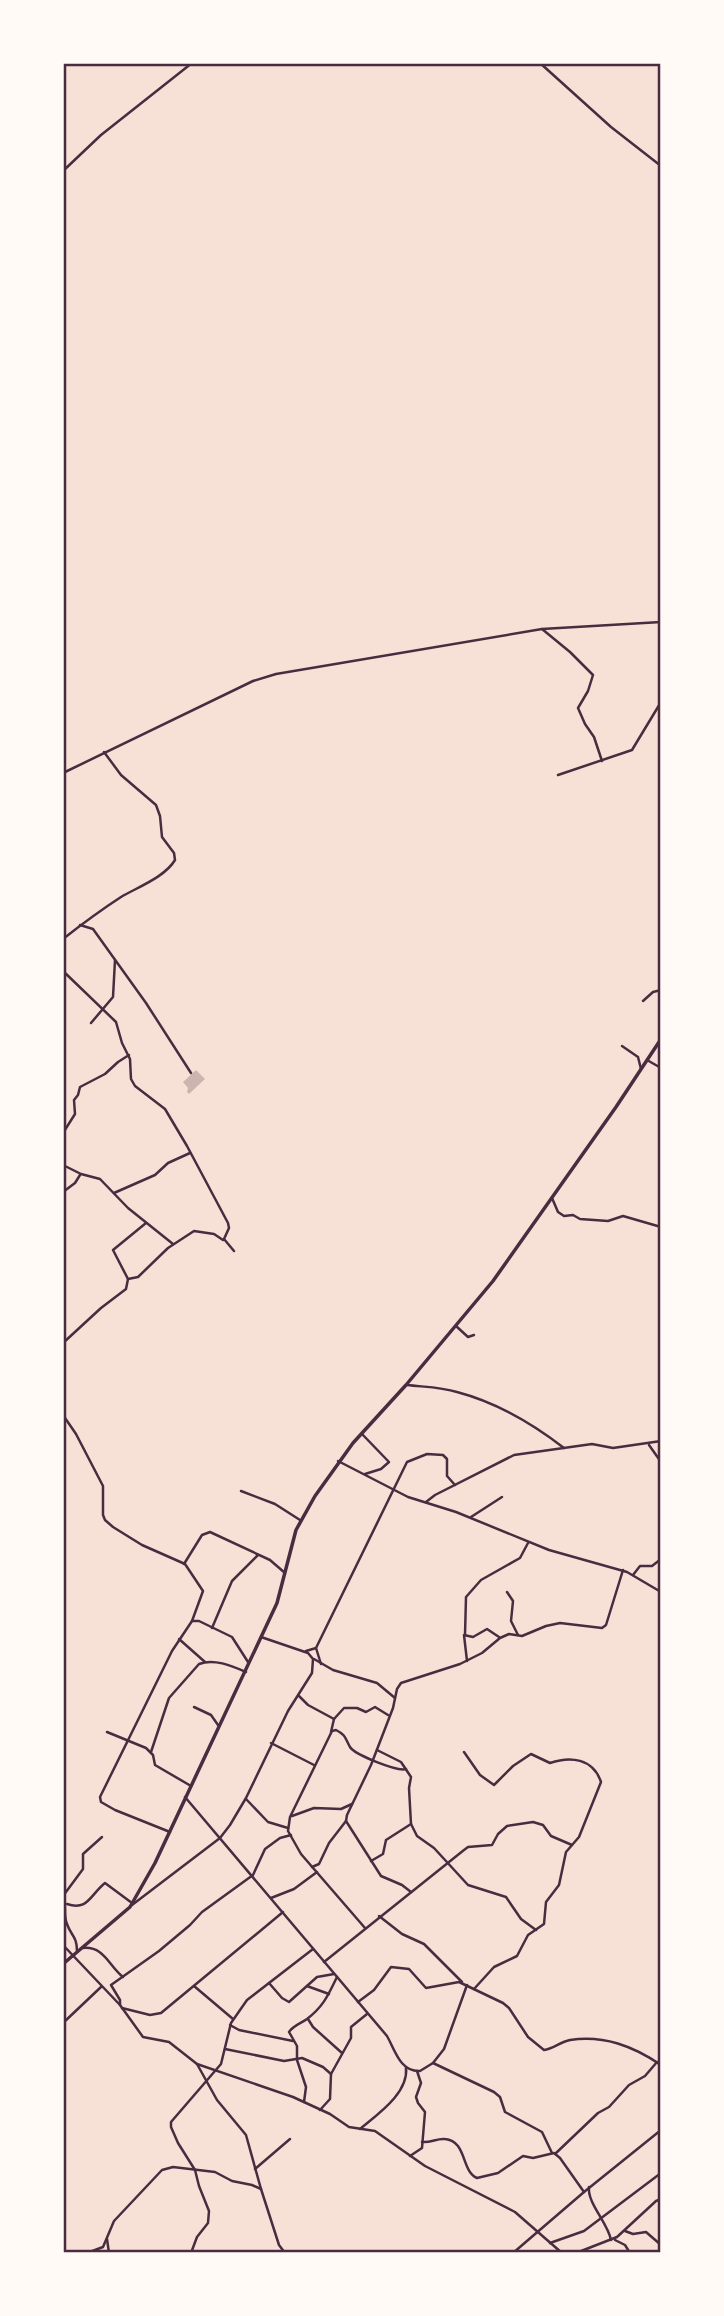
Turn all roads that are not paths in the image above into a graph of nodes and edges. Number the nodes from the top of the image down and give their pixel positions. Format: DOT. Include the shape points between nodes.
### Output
graph roads {
  1 [pos="192,63"];
  2 [pos="540,63"];
  3 [pos="661,166"];
  4 [pos="63,171"];
  5 [pos="661,622"];
  6 [pos="542,629"];
  7 [pos="661,702"];
  8 [pos="104,752"];
  9 [pos="602,761"];
  10 [pos="63,774"];
  11 [pos="558,775"];
  12 [pos="80,925"];
  13 [pos="63,939"];
  14 [pos="115,960"];
  15 [pos="63,971"];
  16 [pos="661,990"];
  17 [pos="643,1001"];
  18 [pos="104,1009"];
  19 [pos="91,1023"];
  20 [pos="661,1039"];
  21 [pos="622,1046"];
  22 [pos="129,1055"];
  23 [pos="647,1060"];
  24 [pos="661,1068"];
  25 [pos="641,1069"];
  26 [pos="191,1073"];
  27 [pos="63,1133"];
  28 [pos="190,1153"];
  29 [pos="63,1165"];
  30 [pos="80,1174"];
  31 [pos="63,1192"];
  32 [pos="113,1193"];
  33 [pos="552,1198"];
  34 [pos="146,1223"];
  35 [pos="661,1227"];
  36 [pos="226,1242"];
  37 [pos="173,1244"];
  38 [pos="234,1251"];
  39 [pos="128,1279"];
  40 [pos="456,1326"];
  41 [pos="474,1335"];
  42 [pos="63,1343"];
  43 [pos="406,1385"];
  44 [pos="63,1415"];
  45 [pos="361,1433"];
  46 [pos="661,1441"];
  47 [pos="648,1443"];
  48 [pos="564,1448"];
  49 [pos="338,1461"];
  50 [pos="661,1462"];
  51 [pos="365,1474"];
  52 [pos="455,1485"];
  53 [pos="241,1491"];
  54 [pos="394,1491"];
  55 [pos="502,1497"];
  56 [pos="426,1503"];
  57 [pos="471,1517"];
  58 [pos="300,1520"];
  59 [pos="528,1542"];
  60 [pos="259,1554"];
  61 [pos="661,1559"];
  62 [pos="184,1564"];
  63 [pos="623,1570"];
  64 [pos="285,1573"];
  65 [pos="633,1575"];
  66 [pos="507,1592"];
  67 [pos="661,1592"];
  68 [pos="192,1621"];
  69 [pos="212,1628"];
  70 [pos="465,1635"];
  71 [pos="518,1635"];
  72 [pos="261,1637"];
  73 [pos="500,1638"];
  74 [pos="179,1639"];
  75 [pos="316,1648"];
  76 [pos="306,1651"];
  77 [pos="311,1656"];
  78 [pos="467,1661"];
  79 [pos="205,1662"];
  80 [pos="321,1664"];
  81 [pos="250,1665"];
  82 [pos="246,1672"];
  83 [pos="298,1695"];
  84 [pos="395,1698"];
  85 [pos="194,1707"];
  86 [pos="390,1715"];
  87 [pos="334,1719"];
  88 [pos="219,1728"];
  89 [pos="107,1732"];
  90 [pos="331,1732"];
  91 [pos="128,1740"];
  92 [pos="271,1743"];
  93 [pos="377,1750"];
  94 [pos="151,1752"];
  95 [pos="464,1752"];
  96 [pos="373,1759"];
  97 [pos="314,1765"];
  98 [pos="406,1769"];
  99 [pos="191,1786"];
  100 [pos="185,1797"];
  101 [pos="246,1798"];
  102 [pos="352,1804"];
  103 [pos="290,1817"];
  104 [pos="346,1821"];
  105 [pos="411,1824"];
  106 [pos="288,1828"];
  107 [pos="170,1832"];
  108 [pos="291,1835"];
  109 [pos="102,1837"];
  110 [pos="220,1838"];
  111 [pos="572,1845"];
  112 [pos="371,1861"];
  113 [pos="448,1863"];
  114 [pos="312,1867"];
  115 [pos="317,1872"];
  116 [pos="253,1875"];
  117 [pos="411,1892"];
  118 [pos="63,1896"];
  119 [pos="271,1898"];
  120 [pos="66,1904"];
  121 [pos="131,1905"];
  122 [pos="283,1912"];
  123 [pos="379,1916"];
  124 [pos="365,1928"];
  125 [pos="536,1930"];
  126 [pos="63,1945"];
  127 [pos="313,1950"];
  128 [pos="77,1951"];
  129 [pos="324,1962"];
  130 [pos="63,1964"];
  131 [pos="335,1975"];
  132 [pos="123,1977"];
  133 [pos="269,1983"];
  134 [pos="466,1985"];
  135 [pos="103,1986"];
  136 [pos="194,1986"];
  137 [pos="307,1986"];
  138 [pos="474,1989"];
  139 [pos="329,1994"];
  140 [pos="358,2002"];
  141 [pos="121,2007"];
  142 [pos="368,2013"];
  143 [pos="308,2018"];
  144 [pos="233,2019"];
  145 [pos="63,2023"];
  146 [pos="230,2025"];
  147 [pos="293,2041"];
  148 [pos="225,2049"];
  149 [pos="342,2053"];
  150 [pos="297,2060"];
  151 [pos="433,2063"];
  152 [pos="197,2064"];
  153 [pos="659,2064"];
  154 [pos="405,2065"];
  155 [pos="216,2071"];
  156 [pos="417,2071"];
  157 [pos="331,2074"];
  158 [pos="206,2081"];
  159 [pos="304,2102"];
  160 [pos="320,2110"];
  161 [pos="359,2129"];
  162 [pos="661,2130"];
  163 [pos="290,2139"];
  164 [pos="422,2142"];
  165 [pos="553,2153"];
  166 [pos="410,2156"];
  167 [pos="255,2169"];
  168 [pos="195,2170"];
  169 [pos="661,2173"];
  170 [pos="589,2187"];
  171 [pos="261,2189"];
  172 [pos="584,2192"];
  173 [pos="661,2199"];
  174 [pos="601,2218"];
  175 [pos="625,2231"];
  176 [pos="538,2232"];
  177 [pos="107,2237"];
  178 [pos="612,2240"];
  179 [pos="550,2243"];
  180 [pos="661,2245"];
  181 [pos="560,2252"];
  182 [pos="87,2253"];
  183 [pos="108,2253"];
  184 [pos="191,2253"];
  185 [pos="285,2253"];
  186 [pos="513,2253"];
  187 [pos="577,2253"];
  188 [pos="630,2253"];
  1 -- 4 [label="street"];
  2 -- 3 [label="street"];
  5 -- 6 [label="street"];
  6 -- 8 [label="street" via="276,674"];
  6 -- 9 [label="street" via="593,676 578,708"];
  7 -- 9 [label="street" via="633,749"];
  8 -- 10 [label="street"];
  8 -- 12 [label="street" via="121,775 156,805 162,837 175,860 144,886"];
  9 -- 11 [label="street"];
  12 -- 13 [label="street"];
  12 -- 14 [label="street" via="93,929"];
  14 -- 18 [label="street" via="114,994"];
  14 -- 26 [label="street"];
  15 -- 18 [label="street"];
  16 -- 17 [label="street"];
  18 -- 19 [label="street"];
  18 -- 22 [label="street" via="117,1024"];
  20 -- 23 [label="street"];
  21 -- 25 [label="street" via="638,1057"];
  22 -- 27 [label="street" via="80,1087 74,1117"];
  22 -- 28 [label="street" via="133,1083 165,1109"];
  23 -- 24 [label="street"];
  23 -- 25 [label="street"];
  25 -- 33 [label="street"];
  28 -- 32 [label="street"];
  28 -- 36 [label="street" via="229,1226"];
  29 -- 30 [label="street"];
  30 -- 31 [label="street"];
  30 -- 32 [label="street" via="97,1177"];
  32 -- 34 [label="street"];
  33 -- 35 [label="street" via="564,1216 608,1221 623,1216"];
  33 -- 40 [label="street"];
  34 -- 37 [label="street"];
  34 -- 39 [label="street" via="113,1250"];
  36 -- 37 [label="street" via="196,1230"];
  36 -- 38 [label="street"];
  37 -- 39 [label="street" via="138,1276"];
  39 -- 42 [label="street" via="123,1293"];
  40 -- 41 [label="street" via="468,1337"];
  40 -- 43 [label="street"];
  43 -- 45 [label="street"];
  43 -- 48 [label="street" via="478,1399 532,1425"];
  44 -- 62 [label="street" via="103,1486 105,1520 142,1545"];
  45 -- 49 [label="street"];
  45 -- 51 [label="street" via="390,1462"];
  46 -- 47 [label="street"];
  47 -- 48 [label="street"];
  47 -- 50 [label="street"];
  48 -- 52 [label="street" via="509,1457"];
  49 -- 51 [label="street"];
  49 -- 58 [label="street"];
  51 -- 54 [label="street"];
  52 -- 54 [label="street" via="447,1476 447,1459 436,1453 407,1462"];
  52 -- 56 [label="street"];
  53 -- 58 [label="street"];
  54 -- 56 [label="street"];
  54 -- 75 [label="street"];
  55 -- 57 [label="street"];
  56 -- 57 [label="street"];
  57 -- 59 [label="street"];
  58 -- 64 [label="street"];
  59 -- 63 [label="street"];
  59 -- 70 [label="street" via="520,1558 481,1580 466,1597"];
  60 -- 62 [label="street" via="205,1532"];
  60 -- 64 [label="street"];
  60 -- 69 [label="street" via="232,1581"];
  61 -- 65 [label="street" via="652,1566 640,1566"];
  62 -- 68 [label="street" via="203,1593"];
  63 -- 65 [label="street"];
  63 -- 71 [label="street" via="602,1628 560,1623"];
  64 -- 72 [label="street"];
  65 -- 67 [label="street"];
  66 -- 71 [label="street" via="513,1601 511,1621"];
  68 -- 69 [label="street"];
  68 -- 74 [label="street"];
  69 -- 81 [label="street" via="232,1637"];
  70 -- 73 [label="street" via="473,1637 488,1629"];
  70 -- 78 [label="street"];
  71 -- 73 [label="street"];
  72 -- 76 [label="street"];
  72 -- 81 [label="street"];
  73 -- 78 [label="street"];
  74 -- 79 [label="street"];
  74 -- 91 [label="street"];
  75 -- 76 [label="street"];
  75 -- 80 [label="street"];
  76 -- 77 [label="street"];
  77 -- 80 [label="street"];
  77 -- 83 [label="street" via="313,1671"];
  78 -- 84 [label="street" via="401,1683"];
  79 -- 82 [label="street"];
  79 -- 94 [label="street" via="170,1696"];
  80 -- 84 [label="street" via="377,1683"];
  81 -- 82 [label="street"];
  82 -- 88 [label="street"];
  83 -- 87 [label="street"];
  83 -- 92 [label="street"];
  84 -- 86 [label="street"];
  85 -- 88 [label="street" via="211,1714"];
  86 -- 87 [label="street" via="375,1707 366,1712 344,1708"];
  86 -- 93 [label="street"];
  87 -- 90 [label="street"];
  88 -- 99 [label="street"];
  89 -- 91 [label="street"];
  90 -- 96 [label="street" via="339,1731 351,1748"];
  90 -- 97 [label="street"];
  91 -- 94 [label="street"];
  91 -- 107 [label="street" via="100,1800"];
  92 -- 97 [label="street"];
  92 -- 101 [label="street"];
  93 -- 96 [label="street"];
  93 -- 98 [label="street"];
  94 -- 99 [label="street" via="155,1765"];
  95 -- 111 [label="street" via="480,1775 494,1785 531,1754 550,1763 563,1759 585,1762 601,1782"];
  96 -- 98 [label="street" via="396,1770"];
  96 -- 102 [label="street"];
  97 -- 103 [label="street"];
  98 -- 105 [label="street" via="411,1777"];
  99 -- 100 [label="street"];
  100 -- 107 [label="street"];
  100 -- 110 [label="street"];
  101 -- 106 [label="street" via="268,1822"];
  101 -- 110 [label="street"];
  102 -- 103 [label="street" via="341,1809 314,1808"];
  102 -- 104 [label="street"];
  103 -- 106 [label="street"];
  104 -- 112 [label="street"];
  104 -- 114 [label="street" via="319,1864"];
  105 -- 112 [label="street" via="386,1840 383,1854"];
  105 -- 113 [label="street" via="419,1839"];
  106 -- 108 [label="street"];
  107 -- 121 [label="street"];
  108 -- 114 [label="street"];
  108 -- 116 [label="street" via="265,1849"];
  109 -- 118 [label="street" via="83,1854 83,1869"];
  110 -- 116 [label="street"];
  110 -- 121 [label="street"];
  111 -- 113 [label="street" via="551,1836 540,1823 527,1822 508,1826 492,1845 468,1847"];
  111 -- 125 [label="street" via="565,1854 559,1885 547,1900 544,1924"];
  112 -- 117 [label="street" via="383,1878"];
  113 -- 117 [label="street"];
  113 -- 125 [label="street" via="468,1885 506,1897"];
  114 -- 115 [label="street"];
  115 -- 119 [label="street" via="296,1888"];
  115 -- 124 [label="street"];
  116 -- 119 [label="street"];
  116 -- 132 [label="street"];
  117 -- 123 [label="street"];
  118 -- 120 [label="street"];
  119 -- 122 [label="street"];
  120 -- 121 [label="street" via="84,1905 104,1883"];
  120 -- 128 [label="street" via="66,1924 76,1938"];
  121 -- 128 [label="street"];
  122 -- 127 [label="street"];
  122 -- 136 [label="street"];
  123 -- 124 [label="street"];
  123 -- 134 [label="street" via="398,1932 424,1944"];
  124 -- 129 [label="street"];
  125 -- 138 [label="street" via="527,1936 517,1956 494,1967"];
  126 -- 128 [label="street"];
  127 -- 129 [label="street"];
  127 -- 133 [label="street"];
  128 -- 130 [label="street"];
  128 -- 132 [label="street" via="95,1948"];
  128 -- 135 [label="street"];
  129 -- 131 [label="street"];
  131 -- 137 [label="street" via="321,1975"];
  131 -- 139 [label="street"];
  131 -- 140 [label="street"];
  132 -- 141 [label="street" via="111,1986"];
  133 -- 137 [label="street" via="287,2002"];
  133 -- 144 [label="street" via="247,2000"];
  134 -- 138 [label="street"];
  134 -- 140 [label="street" via="456,1982 426,1988 413,1970 393,1966"];
  134 -- 151 [label="street" via="444,2049"];
  135 -- 141 [label="street"];
  135 -- 145 [label="street"];
  136 -- 141 [label="street" via="158,2014"];
  136 -- 144 [label="street"];
  137 -- 139 [label="street"];
  138 -- 153 [label="street" via="508,2006 528,2037 544,2050 571,2040 608,2039 645,2053"];
  139 -- 143 [label="street"];
  140 -- 142 [label="street"];
  141 -- 152 [label="street" via="143,2036 169,2042"];
  142 -- 149 [label="street" via="351,2028"];
  142 -- 154 [label="street"];
  143 -- 147 [label="street" via="290,2029"];
  143 -- 149 [label="street"];
  144 -- 146 [label="street"];
  146 -- 147 [label="street"];
  146 -- 148 [label="street"];
  147 -- 150 [label="street"];
  148 -- 150 [label="street"];
  148 -- 155 [label="street"];
  149 -- 157 [label="street"];
  150 -- 157 [label="street" via="322,2066"];
  150 -- 159 [label="street" via="306,2087"];
  151 -- 156 [label="street"];
  151 -- 165 [label="street" via="494,2092 505,2112 542,2132"];
  152 -- 155 [label="street"];
  152 -- 158 [label="street"];
  153 -- 165 [label="street"];
  154 -- 156 [label="street"];
  154 -- 161 [label="street" via="400,2091"];
  155 -- 158 [label="street"];
  155 -- 159 [label="street"];
  156 -- 164 [label="street" via="421,2083 416,2097 425,2112"];
  157 -- 160 [label="street" via="330,2099"];
  158 -- 167 [label="street" via="246,2135"];
  158 -- 168 [label="street" via="170,2124"];
  159 -- 160 [label="street"];
  160 -- 161 [label="street"];
  161 -- 166 [label="street" via="375,2131"];
  162 -- 170 [label="street"];
  163 -- 167 [label="street"];
  164 -- 165 [label="street" via="450,2139 477,2178 498,2173 523,2156"];
  164 -- 166 [label="street" via="420,2151"];
  165 -- 172 [label="street"];
  166 -- 176 [label="street" via="505,2206"];
  167 -- 171 [label="street"];
  168 -- 171 [label="street" via="216,2172"];
  168 -- 177 [label="street" via="163,2170 114,2221"];
  168 -- 184 [label="street" via="209,2218"];
  169 -- 174 [label="street"];
  170 -- 172 [label="street"];
  170 -- 174 [label="street"];
  171 -- 185 [label="street"];
  172 -- 176 [label="street"];
  173 -- 175 [label="street"];
  174 -- 178 [label="street"];
  174 -- 179 [label="street" via="584,2231"];
  175 -- 178 [label="street"];
  175 -- 180 [label="street" via="646,2232"];
  176 -- 179 [label="street"];
  176 -- 186 [label="street"];
  177 -- 182 [label="street" via="103,2247"];
  177 -- 183 [label="street"];
  178 -- 187 [label="street"];
  178 -- 188 [label="street" via="625,2245"];
  179 -- 181 [label="street"];
  181 -- 187 [label="street"];
}
